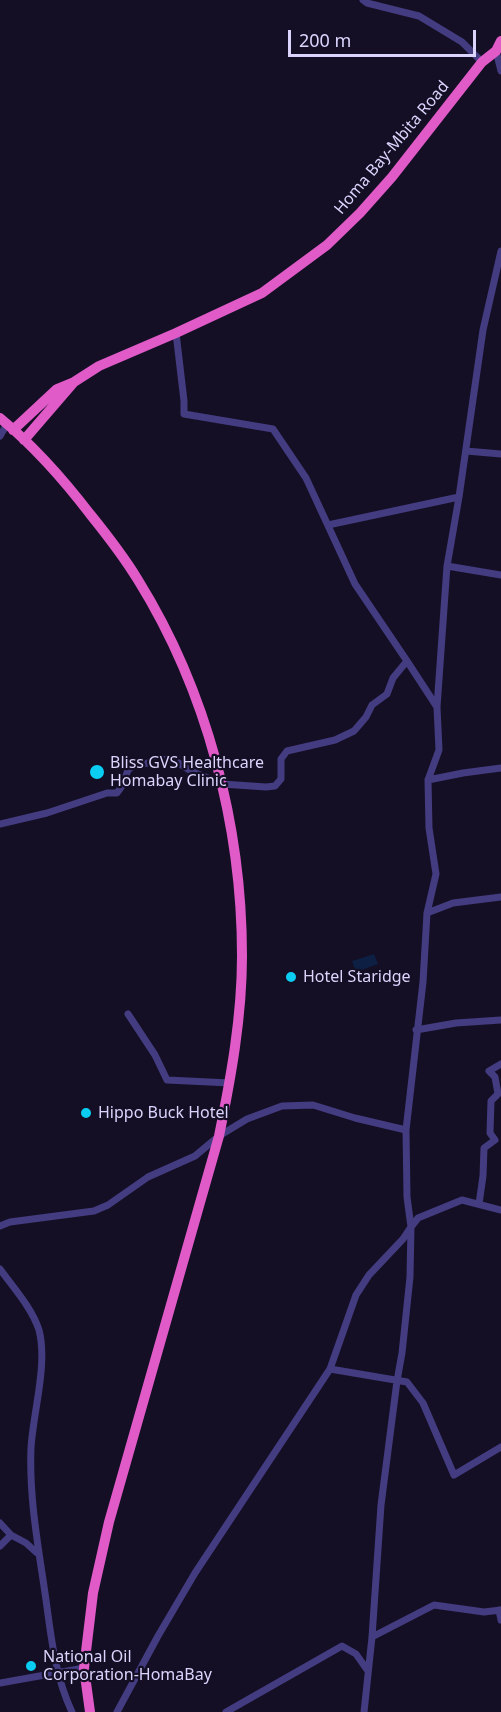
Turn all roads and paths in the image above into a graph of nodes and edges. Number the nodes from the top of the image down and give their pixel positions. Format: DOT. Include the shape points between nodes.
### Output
graph roads {
  1 [pos="363,0"];
  2 [pos="499,46"];
  3 [pos="482,62"];
  4 [pos="501,71"];
  5 [pos="501,251"];
  6 [pos="500,265"];
  7 [pos="176,333"];
  8 [pos="74,382"];
  9 [pos="6,424"];
  10 [pos="0,436"];
  11 [pos="24,440"];
  12 [pos="466,451"];
  13 [pos="501,454"];
  14 [pos="459,497"];
  15 [pos="328,525"];
  16 [pos="447,566"];
  17 [pos="501,575"];
  18 [pos="407,661"];
  19 [pos="437,707"];
  20 [pos="501,768"];
  21 [pos="428,780"];
  22 [pos="222,784"];
  23 [pos="0,824"];
  24 [pos="501,897"];
  25 [pos="427,913"];
  26 [pos="128,1014"];
  27 [pos="501,1020"];
  28 [pos="416,1030"];
  29 [pos="501,1064"];
  30 [pos="230,1083"];
  31 [pos="406,1130"];
  32 [pos="219,1136"];
  33 [pos="479,1204"];
  34 [pos="501,1210"];
  35 [pos="0,1226"];
  36 [pos="411,1227"];
  37 [pos="0,1269"];
  38 [pos="330,1370"];
  39 [pos="397,1381"];
  40 [pos="501,1447"];
  41 [pos="0,1523"];
  42 [pos="11,1535"];
  43 [pos="0,1546"];
  44 [pos="40,1557"];
  45 [pos="500,1610"];
  46 [pos="501,1620"];
  47 [pos="372,1637"];
  48 [pos="84,1668"];
  49 [pos="368,1671"];
  50 [pos="57,1672"];
  51 [pos="0,1683"];
  52 [pos="72,1712"];
  53 [pos="90,1712"];
  54 [pos="117,1712"];
  55 [pos="226,1712"];
  56 [pos="364,1712"];
  1 -- 3 [label="street" via="419,16 462,42"];
  2 -- 3 [label="highway, Homa Bay-Mbita Road"];
  2 -- 4 [label="street"];
  3 -- 7 [label="highway, Homa Bay-Mbita Road" via="392,177 327,245 262,293"];
  5 -- 6 [label="street"];
  6 -- 12 [label="street" via="483,330"];
  7 -- 8 [label="highway, Homa Bay-Mbita Road" via="99,366"];
  7 -- 15 [label="street" via="184,414 273,429 306,478"];
  8 -- 9 [label="highway, Homa Bay-Mbita Road"];
  8 -- 11 [label="highway, Homa Bay-Mbita Road"];
  9 -- 10 [label="street"];
  9 -- 11 [label="highway"];
  11 -- 22 [label="highway" via="71,488 138,579 182,664"];
  12 -- 13 [label="street"];
  12 -- 14 [label="street"];
  14 -- 15 [label="street"];
  14 -- 16 [label="street"];
  15 -- 18 [label="street" via="355,584"];
  16 -- 17 [label="street"];
  16 -- 19 [label="street"];
  18 -- 19 [label="street"];
  18 -- 22 [label="street" via="393,678 387,694 372,705 354,731 284,754 281,779 275,786"];
  19 -- 21 [label="street" via="440,750"];
  20 -- 21 [label="street"];
  21 -- 25 [label="street" via="429,828 436,874"];
  22 -- 23 [label="street" via="177,762 157,760 128,770 117,793"];
  22 -- 30 [label="highway" via="238,871 241,916 240,1003"];
  24 -- 25 [label="street" via="453,903"];
  25 -- 28 [label="street"];
  26 -- 30 [label="street" via="167,1080"];
  27 -- 28 [label="street"];
  28 -- 31 [label="street"];
  29 -- 33 [label="street" via="489,1071 495,1077 498,1094 491,1101 490,1132 495,1140 484,1148"];
  30 -- 32 [label="highway"];
  31 -- 32 [label="street" via="306,1104 282,1106 247,1119"];
  31 -- 36 [label="street"];
  32 -- 35 [label="street" via="195,1156 148,1177 94,1211"];
  32 -- 48 [label="highway" via="109,1522 93,1593"];
  33 -- 34 [label="street"];
  33 -- 36 [label="street" via="462,1200 418,1218"];
  36 -- 38 [label="street" via="356,1295"];
  36 -- 39 [label="street" via="410,1277"];
  37 -- 44 [label="street" via="34,1320 41,1339 31,1470"];
  38 -- 39 [label="street"];
  38 -- 54 [label="street" via="195,1573"];
  39 -- 40 [label="street" via="407,1382 423,1403 454,1475"];
  39 -- 47 [label="street" via="381,1505"];
  41 -- 42 [label="street"];
  42 -- 43 [label="street"];
  42 -- 44 [label="street" via="34,1548"];
  44 -- 50 [label="street"];
  45 -- 46 [label="street"];
  45 -- 47 [label="street" via="484,1612 434,1605"];
  47 -- 49 [label="street"];
  48 -- 50 [label="street"];
  48 -- 53 [label="highway"];
  49 -- 55 [label="street" via="356,1654 342,1646"];
  49 -- 56 [label="street"];
  50 -- 51 [label="street"];
  50 -- 52 [label="street"];
}
